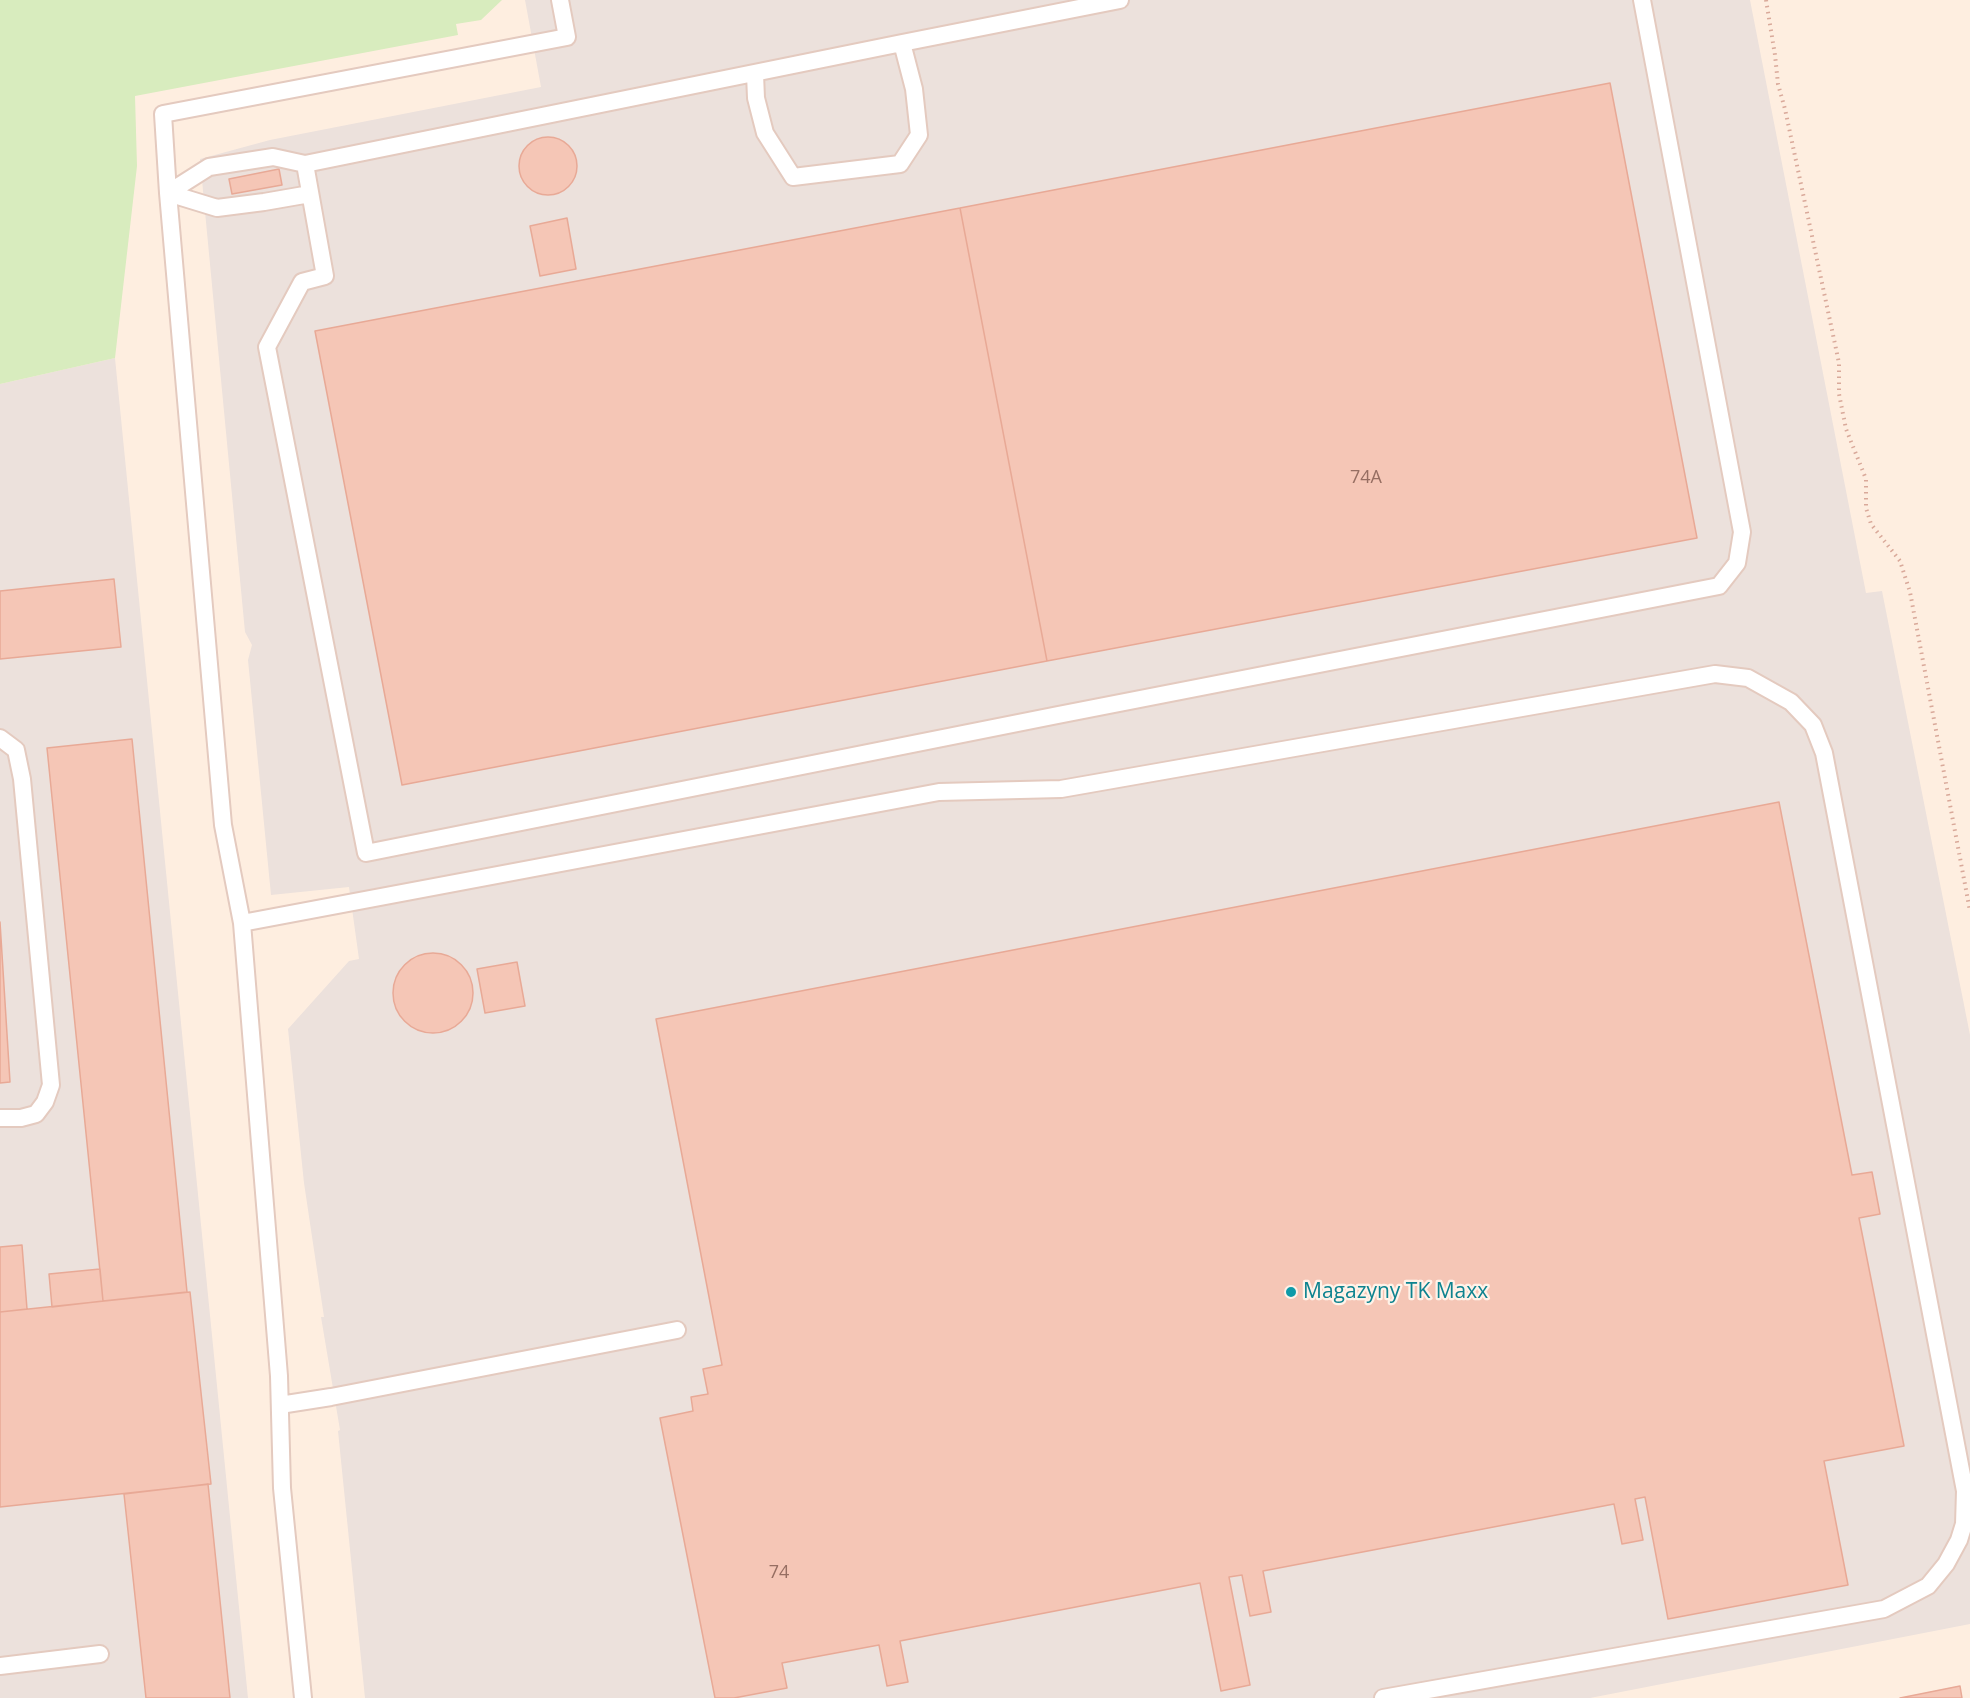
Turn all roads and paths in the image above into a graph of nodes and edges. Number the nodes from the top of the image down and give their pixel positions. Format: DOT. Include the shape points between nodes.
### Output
graph roads {
  1 [pos="561,0"];
  2 [pos="1120,0"];
  3 [pos="1642,0"];
  4 [pos="1766,0"];
  5 [pos="902,43"];
  6 [pos="755,74"];
  7 [pos="305,164"];
  8 [pos="168,193"];
  9 [pos="310,194"];
  10 [pos="0,738"];
  11 [pos="1970,911"];
  12 [pos="242,923"];
  13 [pos="0,1118"];
  14 [pos="677,1330"];
  15 [pos="280,1405"];
  16 [pos="100,1654"];
  17 [pos="0,1666"];
  18 [pos="303,1698"];
  19 [pos="1383,1698"];
  1 -- 8 [label="lane" via="567,37 163,114"];
  2 -- 5 [label="lane"];
  3 -- 9 [label="lane" via="1742,532 1737,563 1719,586 366,853 267,347 302,282 325,276"];
  4 -- 11 [label="path" via="1778,84 1839,363 1839,394 1846,429 1866,479 1866,508 1871,525 1900,561 1910,592"];
  5 -- 6 [label="lane"];
  5 -- 6 [label="lane" via="914,89 919,135 900,164 793,177 765,133 756,98"];
  6 -- 7 [label="lane"];
  7 -- 8 [label="lane" via="273,157 209,167"];
  7 -- 9 [label="lane"];
  8 -- 9 [label="lane" via="217,208"];
  8 -- 12 [label="lane" via="223,825"];
  10 -- 13 [label="lane" via="16,750 22,779 51,1085 36,1114"];
  12 -- 15 [label="lane"];
  12 -- 19 [label="lane" via="939,792 1061,789 1715,674 1748,678 1791,702 1813,725 1824,753 1965,1491 1964,1524 1959,1540 1928,1586 1884,1609"];
  14 -- 15 [label="lane"];
  15 -- 18 [label="lane" via="282,1488"];
  16 -- 17 [label="lane"];
}
